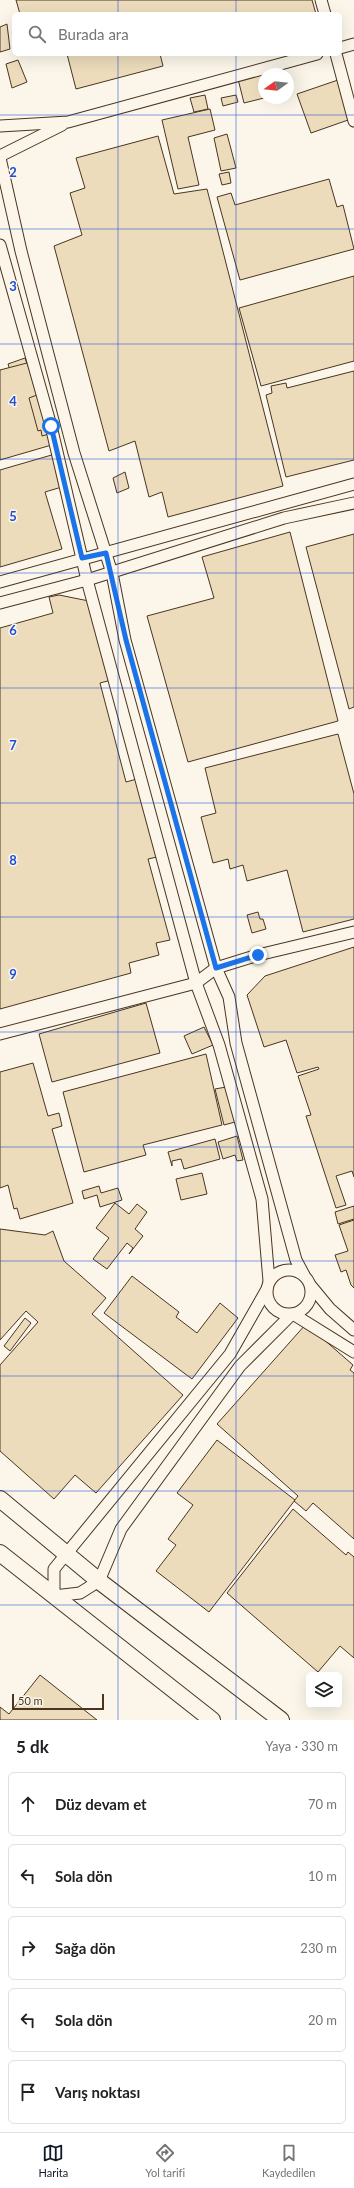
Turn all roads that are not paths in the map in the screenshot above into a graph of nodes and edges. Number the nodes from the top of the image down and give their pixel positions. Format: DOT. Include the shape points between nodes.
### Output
graph roads {
  1 [pos="321,0"];
  2 [pos="324,12"];
  3 [pos="354,44"];
  4 [pos="342,47"];
  5 [pos="310,56"];
  6 [pos="337,56"];
  7 [pos="354,121"];
  8 [pos="68,122"];
  9 [pos="0,126"];
  10 [pos="0,157"];
  11 [pos="0,245"];
  12 [pos="354,484"];
  13 [pos="354,503"];
  14 [pos="106,553"];
  15 [pos="82,558"];
  16 [pos="112,573"];
  17 [pos="87,580"];
  18 [pos="0,582"];
  19 [pos="0,603"];
  20 [pos="354,932"];
  21 [pos="216,968"];
  22 [pos="196,983"];
  23 [pos="0,1034"];
  24 [pos="304,1276"];
  25 [pos="268,1285"];
  26 [pos="310,1286"];
  27 [pos="292,1315"];
  28 [pos="354,1330"];
  29 [pos="354,1352"];
  30 [pos="0,1499"];
  31 [pos="0,1553"];
  32 [pos="66,1553"];
  33 [pos="99,1581"];
  34 [pos="54,1596"];
  35 [pos="212,1720"];
  36 [pos="281,1720"];
  1 -- 2 [label="street"];
  3 -- 4 [label="street"];
  5 -- 8 [label="street"];
  6 -- 7 [label="street"];
  8 -- 9 [label="street"];
  8 -- 10 [label="street"];
  10 -- 14 [label="street" via="21,251 72,446"];
  11 -- 15 [label="street" via="51,426"];
  12 -- 14 [label="street"];
  13 -- 16 [label="street" via="284,518"];
  14 -- 15 [label="street"];
  14 -- 16 [label="street"];
  15 -- 17 [label="street"];
  15 -- 18 [label="street"];
  16 -- 17 [label="street"];
  16 -- 21 [label="street" via="126,640"];
  17 -- 19 [label="street"];
  17 -- 22 [label="street"];
  20 -- 21 [label="street"];
  21 -- 22 [label="street"];
  21 -- 24 [label="street" via="229,997 238,1051 296,1260"];
  22 -- 23 [label="street"];
  22 -- 25 [label="street" via="219,1045 262,1199"];
  24 -- 25 [label="street" via="287,1270 280,1272"];
  24 -- 26 [label="street"];
  25 -- 27 [label="street" via="268,1300 272,1307 282,1314"];
  25 -- 32 [label="street" via="230,1354"];
  26 -- 27 [label="street" via="309,1302 303,1310"];
  26 -- 28 [label="street" via="330,1309"];
  27 -- 29 [label="street"];
  27 -- 33 [label="street" via="240,1366 121,1529"];
  30 -- 32 [label="street"];
  31 -- 34 [label="street"];
  32 -- 33 [label="street"];
  32 -- 34 [label="street" via="54,1569"];
  33 -- 34 [label="street" via="80,1593"];
  33 -- 36 [label="street"];
  34 -- 35 [label="street"];
}
